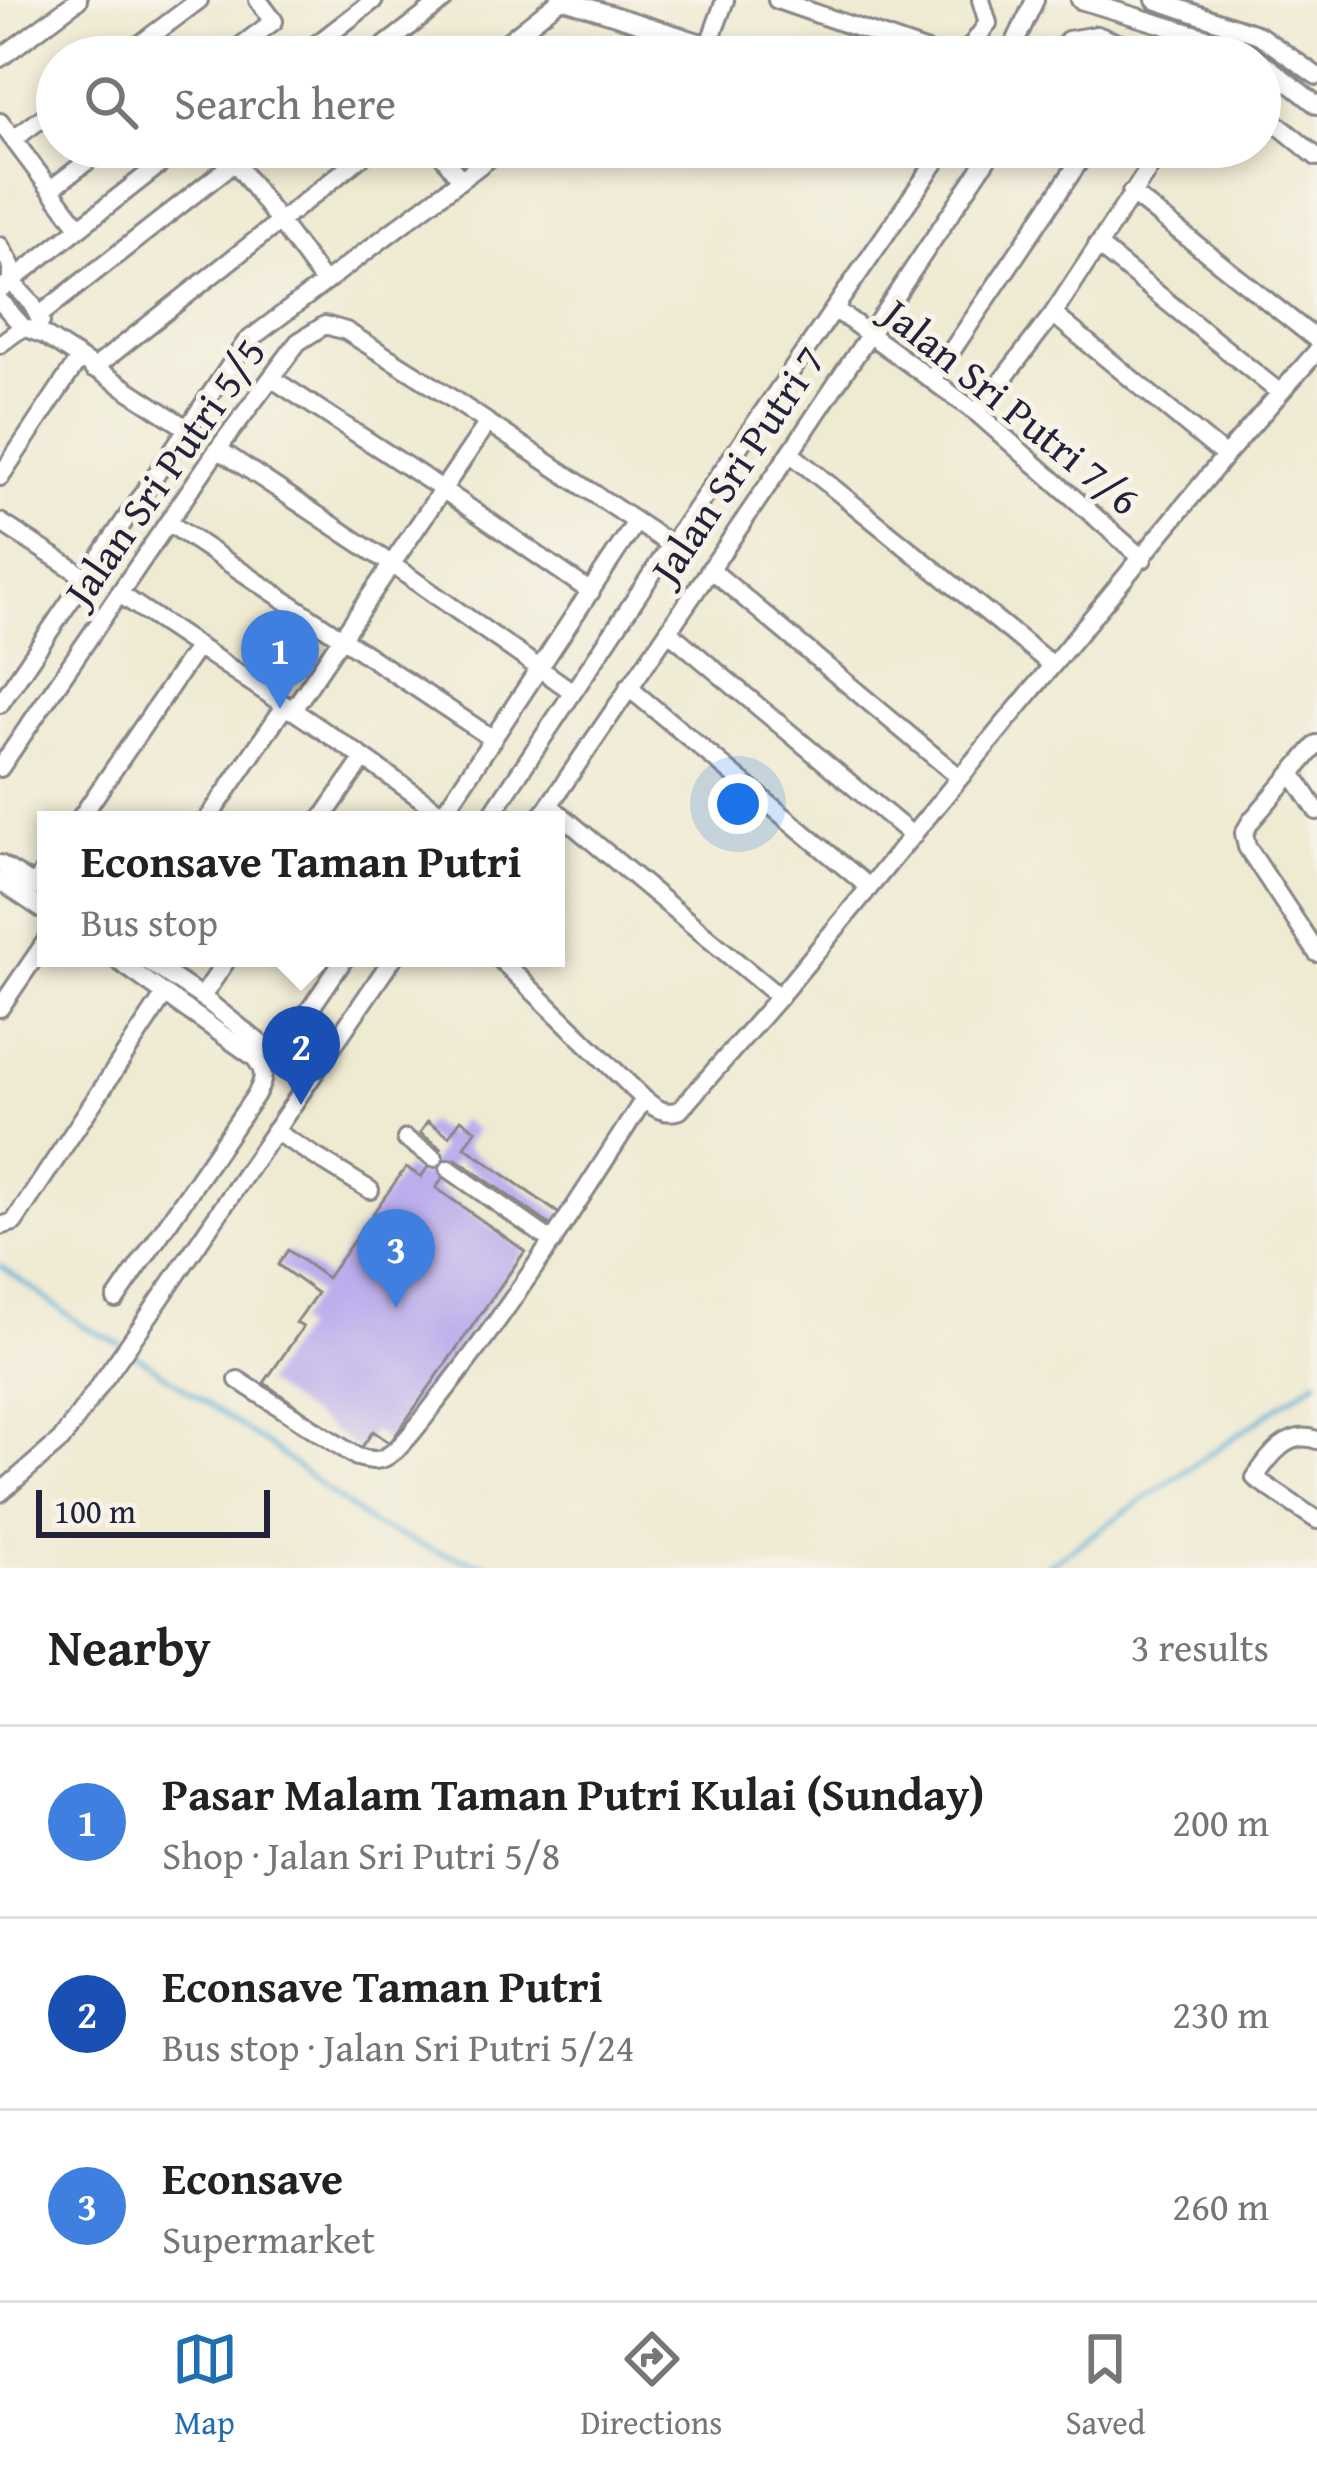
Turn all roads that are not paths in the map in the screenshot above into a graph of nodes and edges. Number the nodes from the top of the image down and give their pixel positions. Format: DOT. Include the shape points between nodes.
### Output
graph roads {
  1 [pos="78,0"];
  2 [pos="199,0"];
  3 [pos="258,0"];
  4 [pos="444,0"];
  5 [pos="563,0"];
  6 [pos="725,0"];
  7 [pos="777,0"];
  8 [pos="981,0"];
  9 [pos="1041,0"];
  10 [pos="1080,0"];
  11 [pos="1155,0"];
  12 [pos="362,3"];
  13 [pos="659,30"];
  14 [pos="151,36"];
  15 [pos="254,36"];
  16 [pos="324,36"];
  17 [pos="397,36"];
  18 [pos="516,36"];
  19 [pos="651,36"];
  20 [pos="680,36"];
  21 [pos="712,36"];
  22 [pos="881,36"];
  23 [pos="978,36"];
  24 [pos="1020,36"];
  25 [pos="1200,36"];
  26 [pos="1262,36"];
  27 [pos="4,48"];
  28 [pos="1281,50"];
  29 [pos="1317,76"];
  30 [pos="1281,77"];
  31 [pos="1317,105"];
  32 [pos="0,122"];
  33 [pos="36,123"];
  34 [pos="1281,127"];
  35 [pos="14,139"];
  36 [pos="1317,157"];
  37 [pos="36,167"];
  38 [pos="36,168"];
  39 [pos="78,168"];
  40 [pos="155,168"];
  41 [pos="227,168"];
  42 [pos="239,168"];
  43 [pos="347,168"];
  44 [pos="452,168"];
  45 [pos="475,168"];
  46 [pos="932,168"];
  47 [pos="981,168"];
  48 [pos="1075,168"];
  49 [pos="1148,168"];
  50 [pos="460,179"];
  51 [pos="52,188"];
  52 [pos="1131,193"];
  53 [pos="279,222"];
  54 [pos="79,227"];
  55 [pos="1097,245"];
  56 [pos="0,246"];
  57 [pos="324,282"];
  58 [pos="6,285"];
  59 [pos="0,301"];
  60 [pos="836,310"];
  61 [pos="1052,314"];
  62 [pos="40,315"];
  63 [pos="23,327"];
  64 [pos="44,334"];
  65 [pos="868,334"];
  66 [pos="1317,340"];
  67 [pos="0,344"];
  68 [pos="1317,351"];
  69 [pos="86,364"];
  70 [pos="271,378"];
  71 [pos="932,380"];
  72 [pos="1280,393"];
  73 [pos="977,413"];
  74 [pos="487,424"];
  75 [pos="188,429"];
  76 [pos="218,449"];
  77 [pos="790,453"];
  78 [pos="1225,456"];
  79 [pos="0,477"];
  80 [pos="442,489"];
  81 [pos="0,522"];
  82 [pos="637,522"];
  83 [pos="169,523"];
  84 [pos="671,545"];
  85 [pos="1143,559"];
  86 [pos="391,564"];
  87 [pos="710,569"];
  88 [pos="87,578"];
  89 [pos="591,592"];
  90 [pos="121,595"];
  91 [pos="668,631"];
  92 [pos="340,638"];
  93 [pos="198,646"];
  94 [pos="1052,665"];
  95 [pos="540,670"];
  96 [pos="628,687"];
  97 [pos="573,692"];
  98 [pos="0,704"];
  99 [pos="288,708"];
  100 [pos="494,739"];
  101 [pos="1317,744"];
  102 [pos="364,758"];
  103 [pos="0,768"];
  104 [pos="1292,773"];
  105 [pos="959,777"];
  106 [pos="85,811"];
  107 [pos="214,811"];
  108 [pos="328,811"];
  109 [pos="435,811"];
  110 [pos="448,811"];
  111 [pos="494,811"];
  112 [pos="545,811"];
  113 [pos="1317,811"];
  114 [pos="565,829"];
  115 [pos="913,836"];
  116 [pos="0,864"];
  117 [pos="0,881"];
  118 [pos="37,886"];
  119 [pos="869,887"];
  120 [pos="37,906"];
  121 [pos="1317,953"];
  122 [pos="37,954"];
  123 [pos="127,967"];
  124 [pos="157,967"];
  125 [pos="222,967"];
  126 [pos="339,967"];
  127 [pos="387,967"];
  128 [pos="508,967"];
  129 [pos="165,994"];
  130 [pos="202,997"];
  131 [pos="779,997"];
  132 [pos="0,1008"];
  133 [pos="644,1099"];
  134 [pos="274,1131"];
  135 [pos="406,1139"];
  136 [pos="370,1190"];
  137 [pos="0,1226"];
  138 [pos="554,1242"];
  139 [pos="116,1299"];
  140 [pos="238,1380"];
  141 [pos="1311,1438"];
  142 [pos="0,1492"];
  143 [pos="1317,1520"];
  1 -- 27 [label="street"];
  2 -- 14 [label="street"];
  3 -- 15 [label="street" via="274,21"];
  4 -- 17 [label="street"];
  5 -- 13 [label="street"];
  5 -- 18 [label="street"];
  6 -- 21 [label="street"];
  7 -- 22 [label="street"];
  8 -- 23 [label="street" via="988,23"];
  9 -- 24 [label="street"];
  10 -- 25 [label="street"];
  11 -- 26 [label="street"];
  12 -- 16 [label="street"];
  13 -- 19 [label="street"];
  13 -- 20 [label="street"];
  28 -- 29 [label="street"];
  30 -- 31 [label="street"];
  32 -- 35 [label="street"];
  33 -- 35 [label="street"];
  34 -- 36 [label="street"];
  35 -- 37 [label="street"];
  38 -- 51 [label="street"];
  39 -- 51 [label="street"];
  40 -- 54 [label="street"];
  41 -- 62 [label="street"];
  42 -- 53 [label="street"];
  43 -- 53 [label="street"];
  44 -- 50 [label="street"];
  45 -- 50 [label="street"];
  46 -- 60 [label="street"];
  47 -- 65 [label="street, Jalan Sri Putri 7"];
  48 -- 71 [label="street"];
  49 -- 52 [label="street"];
  50 -- 57 [label="street"];
  51 -- 54 [label="street"];
  52 -- 55 [label="street"];
  52 -- 66 [label="street"];
  53 -- 57 [label="street"];
  53 -- 69 [label="street"];
  54 -- 58 [label="street"];
  55 -- 61 [label="street"];
  55 -- 72 [label="street"];
  56 -- 58 [label="street" via="11,265"];
  57 -- 75 [label="street" via="247,342"];
  58 -- 62 [label="street"];
  59 -- 63 [label="street"];
  60 -- 65 [label="street, Jalan Sri Putri 7/6"];
  60 -- 84 [label="street"];
  61 -- 73 [label="street"];
  61 -- 78 [label="street"];
  62 -- 64 [label="street"];
  63 -- 64 [label="street"];
  63 -- 67 [label="street"];
  64 -- 69 [label="street"];
  65 -- 71 [label="street, Jalan Sri Putri 7/6"];
  65 -- 77 [label="street, Jalan Sri Putri 7"];
  68 -- 72 [label="street"];
  69 -- 75 [label="street"];
  69 -- 79 [label="street"];
  70 -- 74 [label="street, Jalan Sri Putri 5/5" via="298,342 335,327"];
  70 -- 76 [label="street, Jalan Sri Putri 5/5"];
  70 -- 80 [label="street"];
  71 -- 73 [label="street, Jalan Sri Putri 7/6"];
  72 -- 78 [label="street"];
  73 -- 85 [label="street, Jalan Sri Putri 7/6"];
  74 -- 80 [label="street"];
  74 -- 82 [label="street, Jalan Sri Putri 5/5"];
  75 -- 88 [label="street"];
  76 -- 83 [label="street, Jalan Sri Putri 5/5"];
  76 -- 86 [label="street"];
  77 -- 87 [label="street, Jalan Sri Putri 7"];
  77 -- 94 [label="street"];
  78 -- 85 [label="street"];
  80 -- 86 [label="street"];
  80 -- 89 [label="street"];
  81 -- 88 [label="street"];
  82 -- 84 [label="street, Jalan Sri Putri 5/5"];
  82 -- 89 [label="street"];
  83 -- 90 [label="street, Jalan Sri Putri 5/5"];
  83 -- 92 [label="street"];
  84 -- 97 [label="street"];
  85 -- 94 [label="street"];
  86 -- 92 [label="street"];
  86 -- 95 [label="street"];
  87 -- 91 [label="street, Jalan Sri Putri 7"];
  87 -- 105 [label="street"];
  88 -- 98 [label="street"];
  89 -- 95 [label="street"];
  90 -- 93 [label="street"];
  90 -- 103 [label="street, Jalan Sri Putri 5/5"];
  91 -- 96 [label="street, Jalan Sri Putri 7"];
  91 -- 115 [label="street"];
  92 -- 99 [label="street"];
  92 -- 100 [label="street"];
  93 -- 99 [label="street"];
  93 -- 106 [label="street"];
  94 -- 105 [label="street"];
  95 -- 97 [label="street"];
  95 -- 100 [label="street"];
  96 -- 112 [label="street, Jalan Sri Putri 7"];
  96 -- 119 [label="street"];
  97 -- 111 [label="street"];
  99 -- 102 [label="street"];
  99 -- 107 [label="street"];
  100 -- 110 [label="street"];
  101 -- 104 [label="street"];
  102 -- 108 [label="street"];
  102 -- 109 [label="street"];
  104 -- 113 [label="street"];
  104 -- 121 [label="street" via="1244,833"];
  105 -- 115 [label="street"];
  114 -- 131 [label="street"];
  115 -- 119 [label="street"];
  116 -- 118 [label="street"];
  117 -- 120 [label="street"];
  119 -- 131 [label="street"];
  122 -- 132 [label="street"];
  123 -- 129 [label="street"];
  124 -- 130 [label="street"];
  125 -- 130 [label="street"];
  126 -- 130 [label="street" via="280,1051"];
  127 -- 134 [label="street"];
  128 -- 133 [label="street"];
  129 -- 137 [label="street" via="14,1222"];
  129 -- 139 [label="street" via="254,1057 265,1077"];
  131 -- 133 [label="street" via="680,1110"];
  133 -- 138 [label="street"];
  134 -- 136 [label="street"];
  134 -- 142 [label="street" via="61,1440"];
  135 -- 138 [label="street"];
  138 -- 140 [label="street" via="488,1337 382,1460 357,1457"];
  141 -- 143 [label="street" via="1289,1441 1255,1478"];
}
